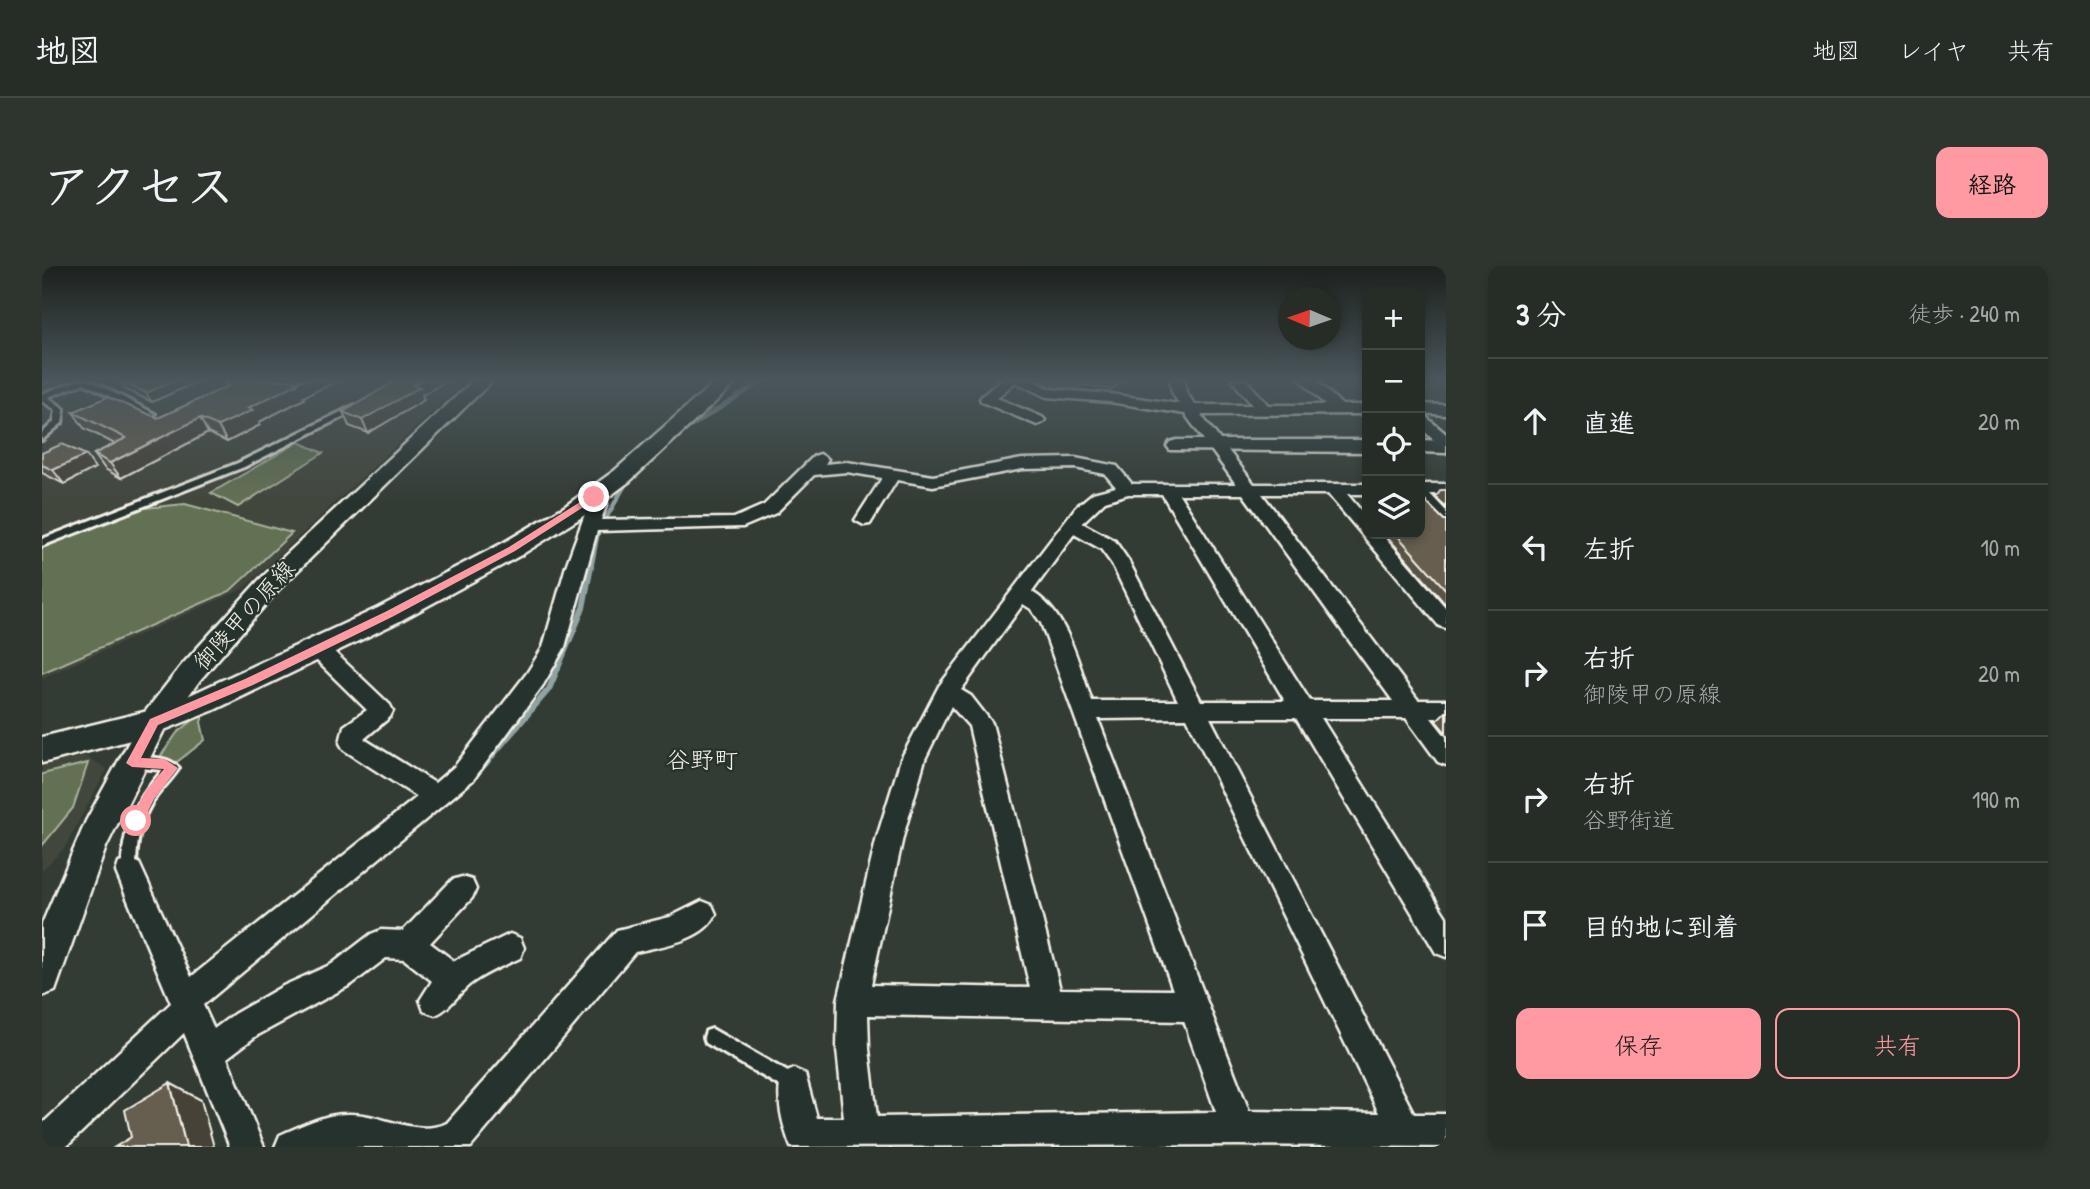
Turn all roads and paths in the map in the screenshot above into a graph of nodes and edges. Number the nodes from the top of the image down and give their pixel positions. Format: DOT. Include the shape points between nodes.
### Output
graph roads {
  1 [pos="58,421"];
  2 [pos="329,421"];
  3 [pos="440,421"];
  4 [pos="684,421"];
  5 [pos="1199,421"];
  6 [pos="1425,424"];
  7 [pos="42,438"];
  8 [pos="1446,445"];
  9 [pos="1177,446"];
  10 [pos="1218,446"];
  11 [pos="1362,446"];
  12 [pos="1425,446"];
  13 [pos="892,475"];
  14 [pos="1167,488"];
  15 [pos="1127,489"];
  16 [pos="1249,489"];
  17 [pos="1333,489"];
  18 [pos="1362,489"];
  19 [pos="1446,489"];
  20 [pos="1425,491"];
  21 [pos="594,497"];
  22 [pos="1425,498"];
  23 [pos="864,520"];
  24 [pos="1446,521"];
  25 [pos="1362,523"];
  26 [pos="1072,525"];
  27 [pos="598,527"];
  28 [pos="1375,539"];
  29 [pos="42,543"];
  30 [pos="1020,593"];
  31 [pos="1446,621"];
  32 [pos="318,649"];
  33 [pos="947,692"];
  34 [pos="1194,708"];
  35 [pos="1302,709"];
  36 [pos="1446,709"];
  37 [pos="1085,710"];
  38 [pos="1413,710"];
  39 [pos="154,722"];
  40 [pos="42,750"];
  41 [pos="1446,755"];
  42 [pos="132,763"];
  43 [pos="437,797"];
  44 [pos="129,873"];
  45 [pos="462,890"];
  46 [pos="702,914"];
  47 [pos="1446,943"];
  48 [pos="409,945"];
  49 [pos="510,948"];
  50 [pos="42,976"];
  51 [pos="853,1000"];
  52 [pos="1048,1003"];
  53 [pos="187,1004"];
  54 [pos="1194,1006"];
  55 [pos="712,1037"];
  56 [pos="209,1053"];
  57 [pos="794,1085"];
  58 [pos="1239,1128"];
  59 [pos="1446,1131"];
  60 [pos="1408,1139"];
  61 [pos="864,1140"];
  62 [pos="42,1147"];
  63 [pos="247,1147"];
  64 [pos="292,1147"];
  1 -- 7 [label="lane"];
  2 -- 29 [label="lane" via="241,465"];
  3 -- 39 [label="street, 御陵甲の原線" via="266,586"];
  4 -- 21 [label="main road"];
  5 -- 10 [label="street"];
  6 -- 8 [label="street"];
  8 -- 12 [label="street"];
  9 -- 10 [label="street"];
  10 -- 11 [label="street"];
  10 -- 16 [label="street"];
  13 -- 15 [label="street" via="933,481 1022,464 1075,463 1111,470"];
  13 -- 23 [label="street"];
  13 -- 27 [label="street" via="815,465 770,509 737,523"];
  14 -- 15 [label="street"];
  14 -- 16 [label="street"];
  14 -- 35 [label="street"];
  15 -- 26 [label="street" via="1099,497"];
  16 -- 17 [label="street"];
  16 -- 38 [label="street"];
  17 -- 18 [label="street"];
  17 -- 25 [label="street"];
  19 -- 20 [label="street"];
  21 -- 27 [label="street"];
  21 -- 32 [label="main road" via="512,549"];
  22 -- 24 [label="street"];
  26 -- 30 [label="street"];
  26 -- 34 [label="street" via="1115,552"];
  27 -- 43 [label="street" via="576,566 554,647 535,679 464,773"];
  28 -- 31 [label="street"];
  30 -- 33 [label="street"];
  30 -- 37 [label="street" via="1038,604 1051,622"];
  32 -- 39 [label="main road"];
  32 -- 43 [label="street" via="382,711 352,732 352,743"];
  33 -- 51 [label="street" via="913,759 900,800"];
  33 -- 52 [label="street" via="980,723"];
  34 -- 35 [label="street"];
  34 -- 37 [label="street"];
  34 -- 60 [label="street"];
  35 -- 38 [label="street"];
  35 -- 47 [label="street"];
  36 -- 38 [label="street"];
  37 -- 54 [label="street"];
  38 -- 41 [label="street"];
  39 -- 40 [label="main road"];
  39 -- 42 [label="street, 御陵甲の原線"];
  42 -- 44 [label="lane" via="172,768 149,795 136,821 128,850"];
  42 -- 50 [label="street, 御陵甲の原線" via="82,864"];
  43 -- 53 [label="street" via="239,955"];
  44 -- 53 [label="street"];
  45 -- 48 [label="street"];
  46 -- 64 [label="street" via="675,929 627,940 459,1135 426,1146 349,1130"];
  48 -- 49 [label="street" via="443,989 477,962"];
  48 -- 56 [label="street" via="381,944 342,974 245,1025"];
  51 -- 52 [label="street"];
  51 -- 61 [label="street" via="853,1049"];
  52 -- 54 [label="street"];
  53 -- 56 [label="street"];
  53 -- 62 [label="street"];
  54 -- 58 [label="street"];
  55 -- 57 [label="lane"];
  56 -- 63 [label="street"];
  57 -- 61 [label="street" via="803,1135"];
  58 -- 60 [label="street"];
  58 -- 61 [label="street"];
  59 -- 60 [label="street"];
}
